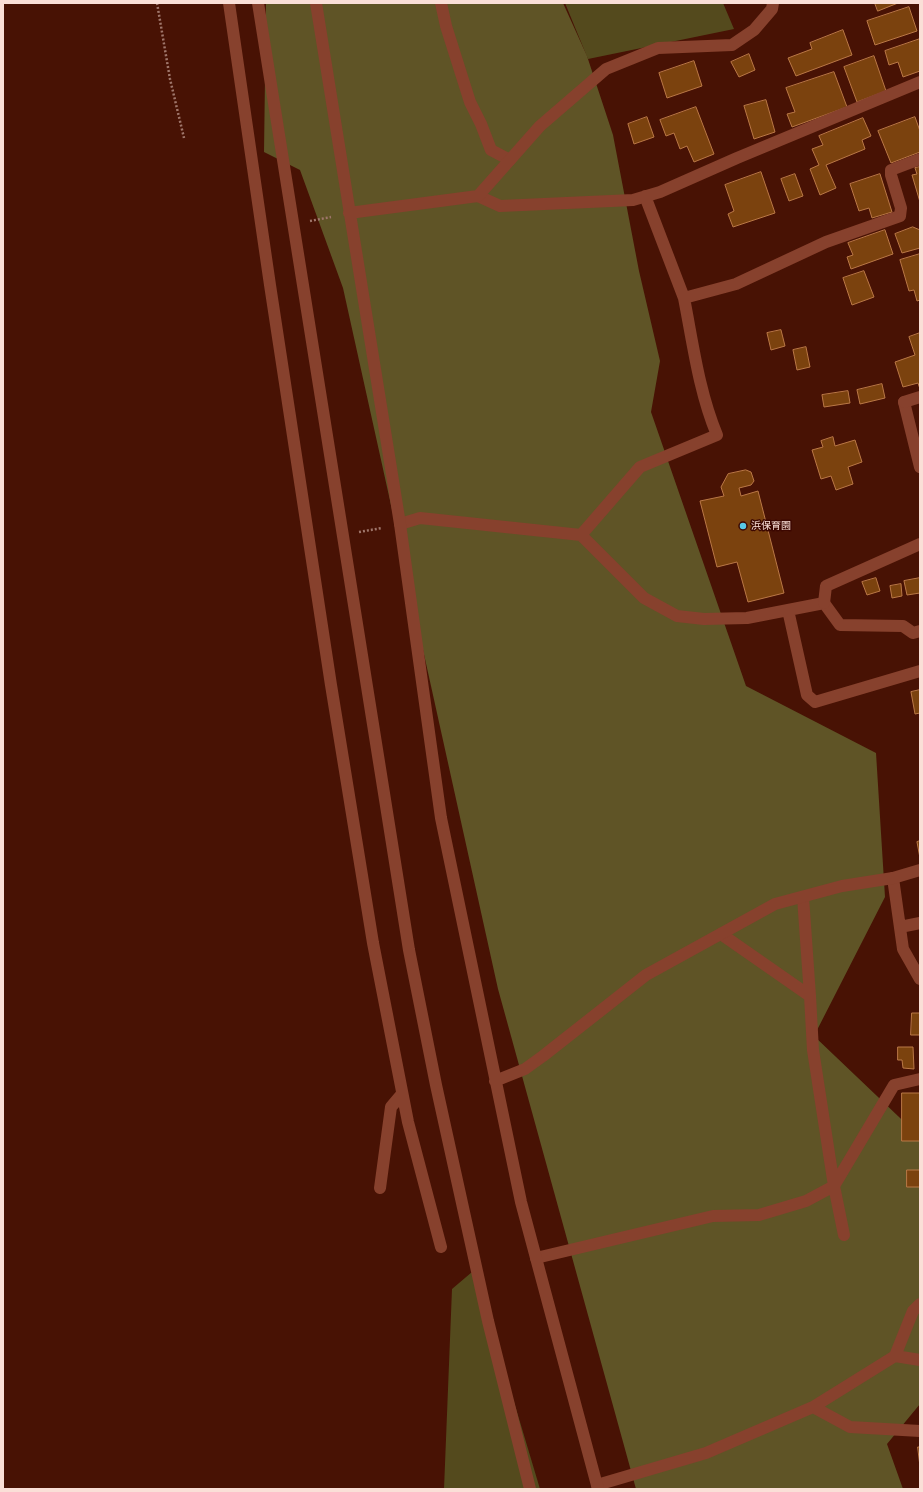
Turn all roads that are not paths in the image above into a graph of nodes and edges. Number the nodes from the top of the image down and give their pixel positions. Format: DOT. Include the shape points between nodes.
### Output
graph roads {
  1 [pos="229,3"];
  2 [pos="258,3"];
  3 [pos="316,3"];
  4 [pos="441,3"];
  5 [pos="773,3"];
  6 [pos="920,82"];
  7 [pos="920,159"];
  8 [pos="510,160"];
  9 [pos="478,196"];
  10 [pos="645,196"];
  11 [pos="349,213"];
  12 [pos="684,298"];
  13 [pos="920,397"];
  14 [pos="920,467"];
  15 [pos="400,524"];
  16 [pos="581,535"];
  17 [pos="920,544"];
  18 [pos="824,603"];
  19 [pos="788,610"];
  20 [pos="920,631"];
  21 [pos="920,670"];
  22 [pos="920,870"];
  23 [pos="893,878"];
  24 [pos="803,897"];
  25 [pos="920,923"];
  26 [pos="900,927"];
  27 [pos="721,934"];
  28 [pos="920,979"];
  29 [pos="810,996"];
  30 [pos="920,1080"];
  31 [pos="496,1081"];
  32 [pos="402,1094"];
  33 [pos="834,1186"];
  34 [pos="380,1188"];
  35 [pos="844,1235"];
  36 [pos="441,1247"];
  37 [pos="536,1258"];
  38 [pos="920,1304"];
  39 [pos="895,1356"];
  40 [pos="920,1360"];
  41 [pos="813,1407"];
  42 [pos="920,1431"];
  43 [pos="598,1487"];
  44 [pos="530,1489"];
  1 -- 32 [label="street" via="331,685 373,943"];
  2 -- 44 [label="street" via="410,950 433,1070 488,1321"];
  3 -- 11 [label="street"];
  4 -- 8 [label="street" via="470,102 490,150"];
  5 -- 8 [label="street" via="772,9 754,30 732,45 658,48 606,69 540,126"];
  6 -- 10 [label="street" via="660,192"];
  7 -- 12 [label="street" via="891,170 890,175 901,208 900,216 826,242 736,284"];
  8 -- 9 [label="street"];
  9 -- 10 [label="street" via="500,206 633,200"];
  9 -- 11 [label="street"];
  10 -- 12 [label="street"];
  11 -- 15 [label="street"];
  12 -- 16 [label="street" via="709,414 718,435 640,468"];
  13 -- 14 [label="street" via="904,402"];
  15 -- 16 [label="street" via="420,518"];
  15 -- 31 [label="street" via="441,818"];
  16 -- 19 [label="street" via="644,598 677,616 704,619 747,618"];
  17 -- 18 [label="street" via="826,586"];
  18 -- 19 [label="street"];
  18 -- 20 [label="street" via="840,625 903,626 913,633"];
  19 -- 21 [label="street" via="807,695 816,702"];
  22 -- 23 [label="street"];
  23 -- 24 [label="street" via="842,886"];
  23 -- 26 [label="street"];
  24 -- 27 [label="street" via="775,904"];
  24 -- 29 [label="street"];
  25 -- 26 [label="street"];
  26 -- 28 [label="street" via="903,949"];
  27 -- 29 [label="street"];
  27 -- 31 [label="street" via="646,975 525,1069"];
  29 -- 33 [label="street" via="813,1050"];
  30 -- 33 [label="street" via="894,1085"];
  31 -- 37 [label="street" via="521,1202"];
  32 -- 34 [label="street" via="391,1107"];
  32 -- 36 [label="street"];
  33 -- 35 [label="street"];
  33 -- 37 [label="street" via="806,1201 759,1215 713,1216"];
  37 -- 43 [label="street"];
  38 -- 39 [label="street" via="913,1311"];
  39 -- 40 [label="street"];
  39 -- 41 [label="street"];
  41 -- 42 [label="street" via="850,1427"];
  41 -- 43 [label="street" via="706,1453"];
}
